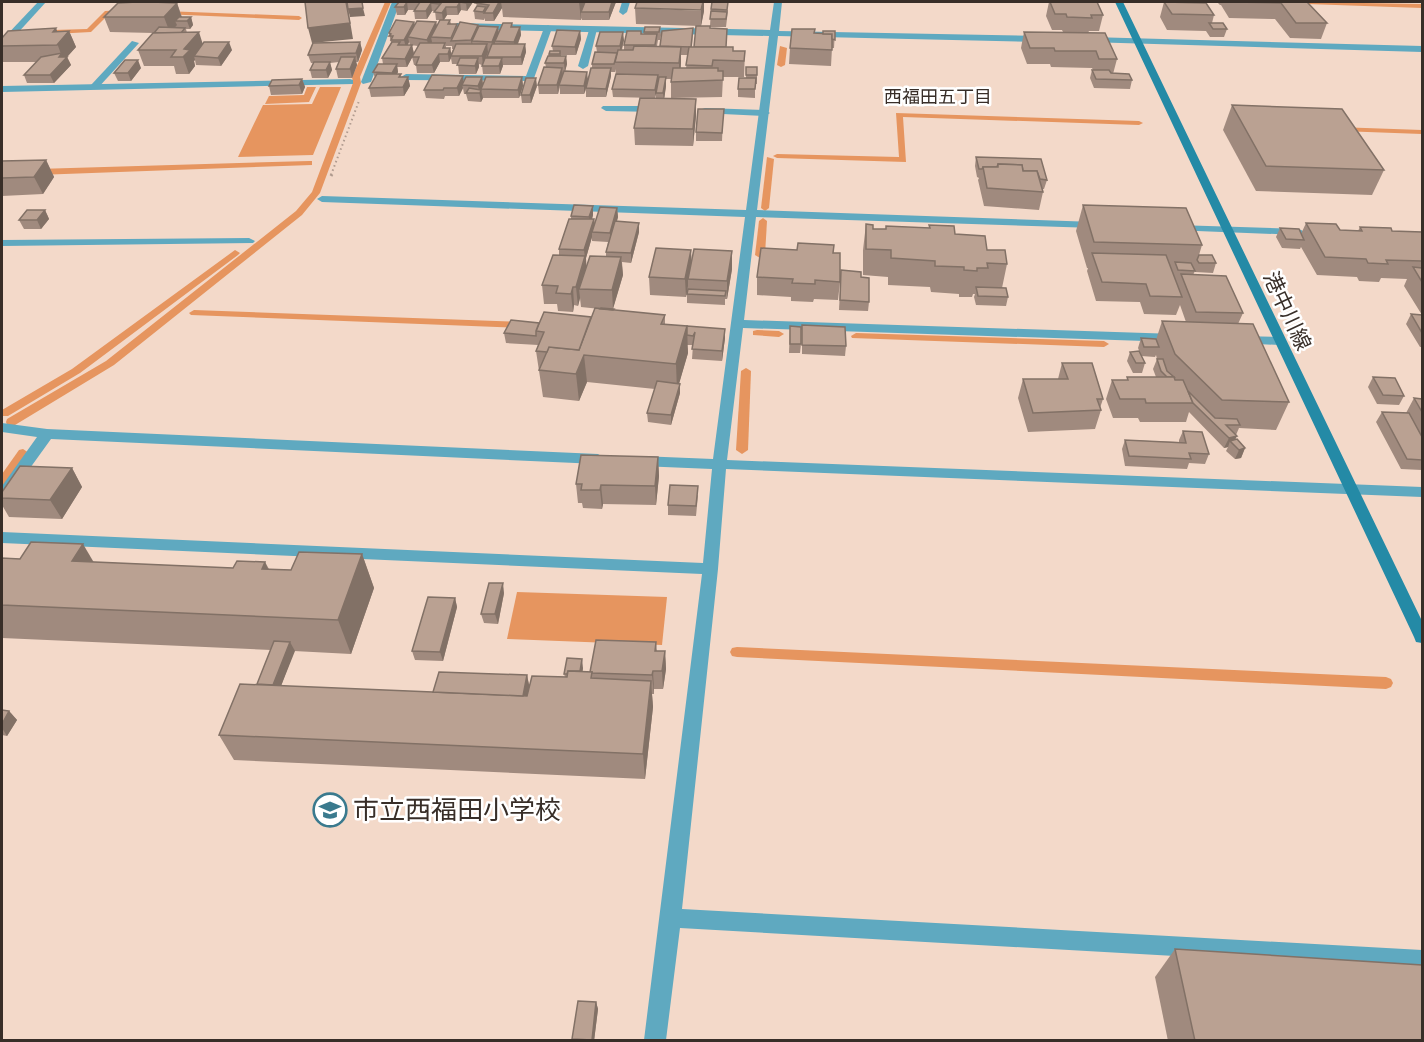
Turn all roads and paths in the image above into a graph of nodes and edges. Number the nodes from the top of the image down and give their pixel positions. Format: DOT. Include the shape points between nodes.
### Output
graph roads {
  1 [pos="42,2"];
  2 [pos="396,2"];
  3 [pos="626,2"];
  4 [pos="778,2"];
  5 [pos="1119,2"];
  6 [pos="623,12"];
  7 [pos="388,24"];
  8 [pos="400,24"];
  9 [pos="445,26"];
  10 [pos="548,28"];
  11 [pos="593,29"];
  12 [pos="774,33"];
  13 [pos="1051,39"];
  14 [pos="1084,40"];
  15 [pos="1138,41"];
  16 [pos="135,43"];
  17 [pos="2,45"];
  18 [pos="1422,49"];
  19 [pos="583,66"];
  20 [pos="406,77"];
  21 [pos="350,82"];
  22 [pos="366,82"];
  23 [pos="94,87"];
  24 [pos="2,89"];
  25 [pos="606,108"];
  26 [pos="663,110"];
  27 [pos="697,111"];
  28 [pos="765,113"];
  29 [pos="322,199"];
  30 [pos="752,214"];
  31 [pos="1106,226"];
  32 [pos="1165,228"];
  33 [pos="1226,230"];
  34 [pos="1307,232"];
  35 [pos="249,241"];
  36 [pos="2,243"];
  37 [pos="738,324"];
  38 [pos="1191,339"];
  39 [pos="1227,340"];
  40 [pos="1280,341"];
  41 [pos="2,428"];
  42 [pos="47,434"];
  43 [pos="719,465"];
  44 [pos="1350,489"];
  45 [pos="1422,492"];
  46 [pos="2,496"];
  47 [pos="2,538"];
  48 [pos="710,569"];
  49 [pos="1422,637"];
  50 [pos="671,918"];
  51 [pos="1422,960"];
  52 [pos="655,1041"];
  1 -- 17 [label="street"];
  2 -- 7 [label="street"];
  3 -- 6 [label="street"];
  4 -- 12 [label="street"];
  5 -- 15 [label="main road, 港中川線"];
  7 -- 8 [label="street"];
  7 -- 22 [label="street"];
  9 -- 10 [label="street"];
  10 -- 11 [label="street"];
  10 -- 20 [label="street" via="530,79"];
  11 -- 12 [label="street"];
  11 -- 19 [label="street"];
  12 -- 13 [label="street"];
  12 -- 28 [label="street"];
  14 -- 15 [label="street"];
  15 -- 18 [label="street"];
  15 -- 33 [label="main road, 港中川線"];
  16 -- 23 [label="street"];
  21 -- 23 [label="street"];
  22 -- 29 [label="path"];
  23 -- 24 [label="street"];
  25 -- 26 [label="street"];
  27 -- 28 [label="street"];
  28 -- 30 [label="street"];
  29 -- 30 [label="street"];
  30 -- 31 [label="street"];
  30 -- 37 [label="street"];
  32 -- 33 [label="street"];
  33 -- 34 [label="street"];
  33 -- 40 [label="main road, 港中川線"];
  35 -- 36 [label="street"];
  37 -- 38 [label="street"];
  37 -- 43 [label="street"];
  39 -- 40 [label="street"];
  40 -- 44 [label="main road, 港中川線"];
  41 -- 42 [label="street"];
  42 -- 43 [label="street"];
  42 -- 46 [label="street"];
  43 -- 44 [label="street"];
  43 -- 48 [label="street"];
  44 -- 45 [label="street"];
  44 -- 49 [label="main road, 港中川線"];
  47 -- 48 [label="street"];
  48 -- 50 [label="street"];
  50 -- 51 [label="street"];
  50 -- 52 [label="street"];
}
